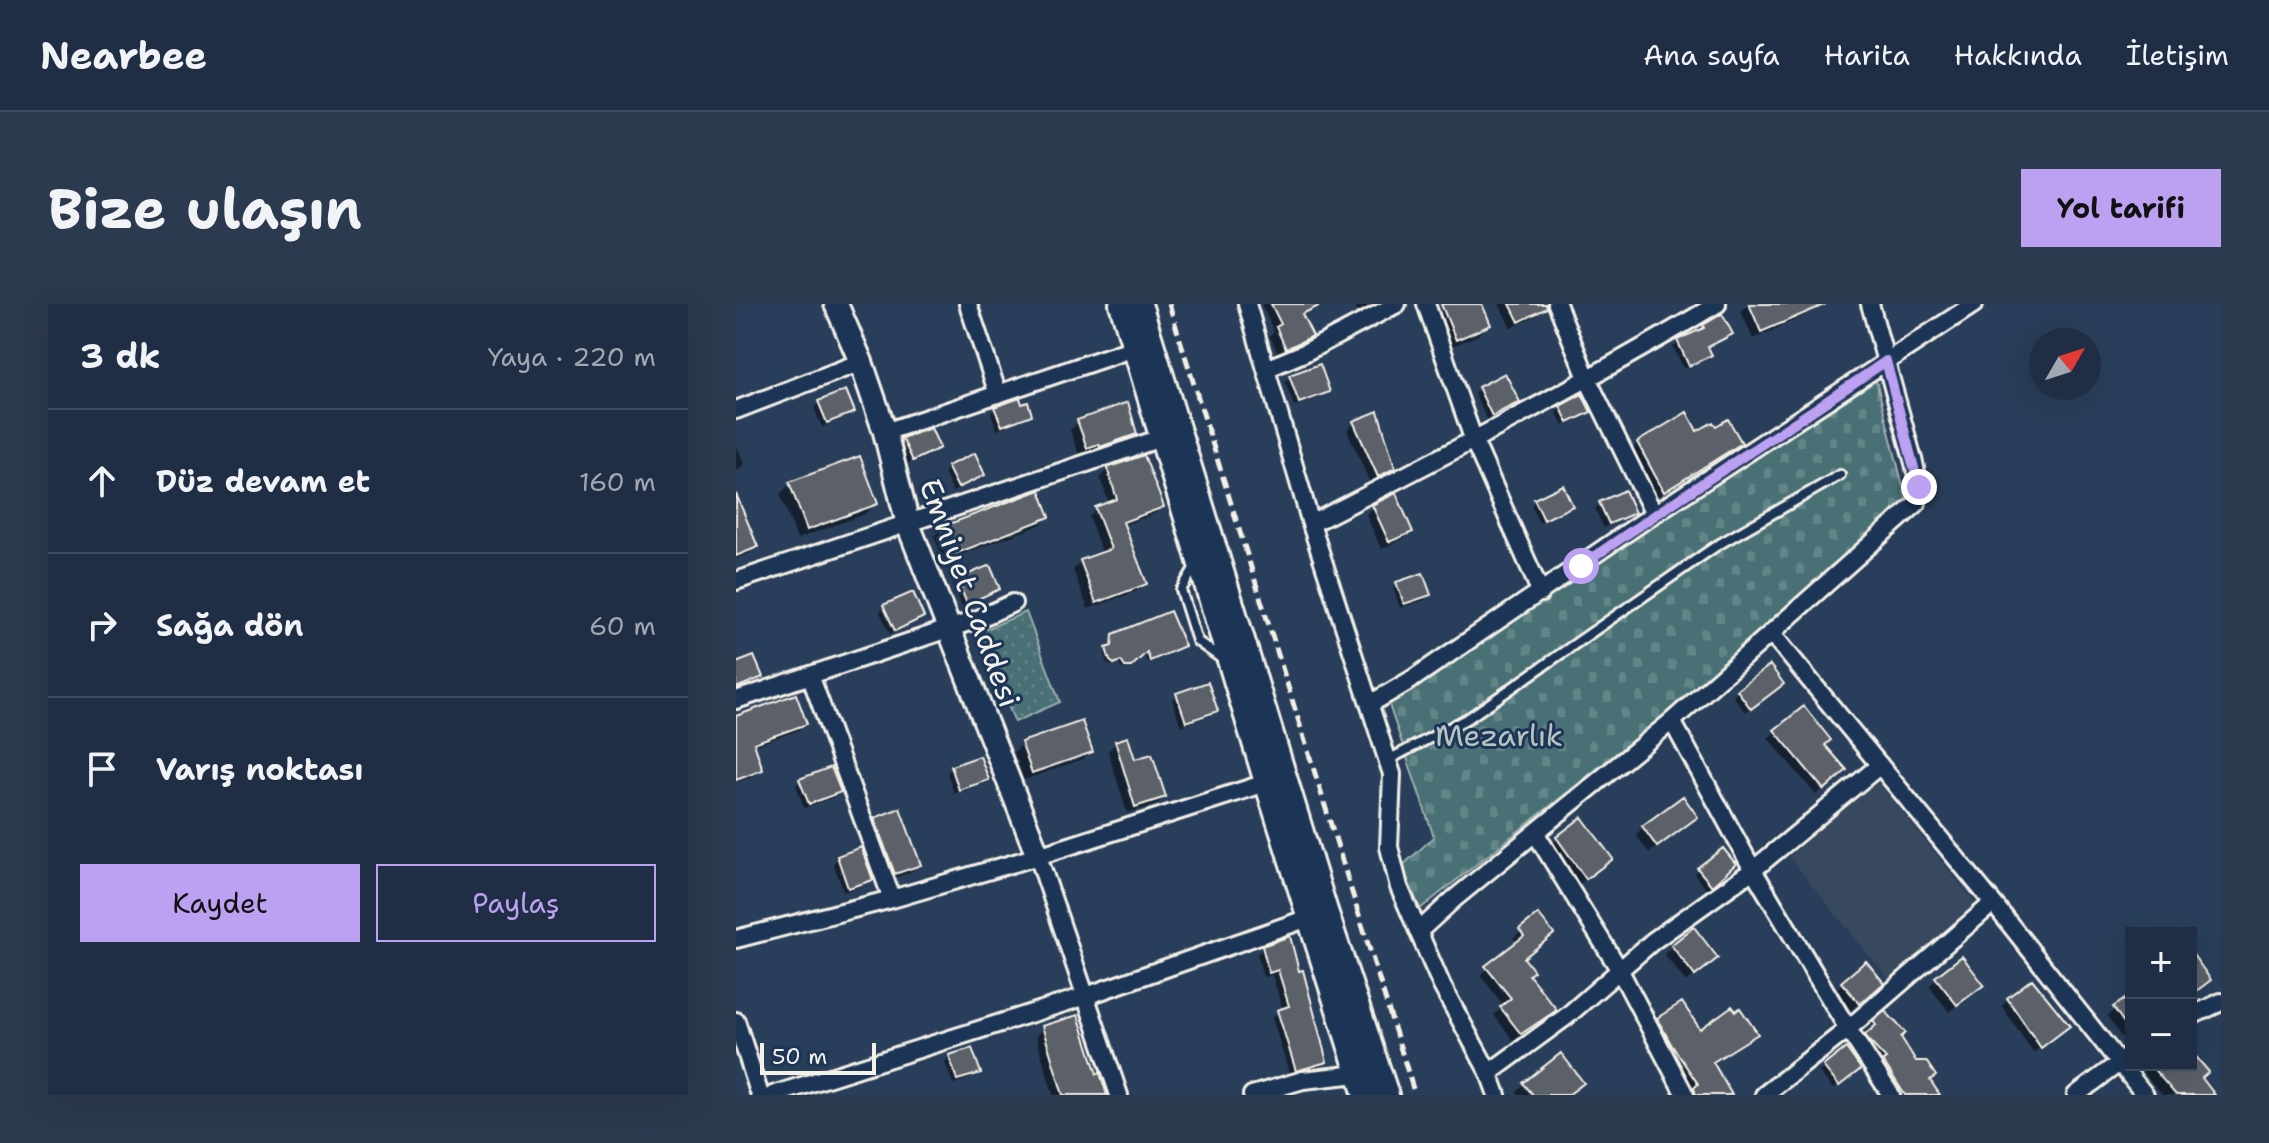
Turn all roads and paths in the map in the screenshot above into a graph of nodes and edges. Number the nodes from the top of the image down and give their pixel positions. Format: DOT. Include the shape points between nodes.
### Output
graph roads {
  1 [pos="836,304"];
  2 [pos="968,304"];
  3 [pos="1121,304"];
  4 [pos="1140,304"];
  5 [pos="1247,304"];
  6 [pos="1397,304"];
  7 [pos="1426,304"];
  8 [pos="1557,304"];
  9 [pos="1717,304"];
  10 [pos="1870,304"];
  11 [pos="1974,304"];
  12 [pos="1134,348"];
  13 [pos="1886,361"];
  14 [pos="861,362"];
  15 [pos="1266,369"];
  16 [pos="1587,378"];
  17 [pos="998,394"];
  18 [pos="736,410"];
  19 [pos="885,432"];
  20 [pos="1161,438"];
  21 [pos="1474,441"];
  22 [pos="1840,475"];
  23 [pos="1654,514"];
  24 [pos="908,524"];
  25 [pos="1311,524"];
  26 [pos="736,581"];
  27 [pos="1541,593"];
  28 [pos="1013,603"];
  29 [pos="948,629"];
  30 [pos="1772,634"];
  31 [pos="810,675"];
  32 [pos="736,700"];
  33 [pos="1370,704"];
  34 [pos="1672,721"];
  35 [pos="1388,760"];
  36 [pos="1880,765"];
  37 [pos="1275,780"];
  38 [pos="1536,834"];
  39 [pos="1038,856"];
  40 [pos="1753,870"];
  41 [pos="892,899"];
  42 [pos="1993,903"];
  43 [pos="1318,915"];
  44 [pos="1419,931"];
  45 [pos="736,939"];
  46 [pos="1619,969"];
  47 [pos="1086,996"];
  48 [pos="2221,1002"];
  49 [pos="2197,1013"];
  50 [pos="736,1021"];
  51 [pos="1848,1029"];
  52 [pos="2125,1059"];
  53 [pos="2132,1071"];
  54 [pos="1489,1073"];
  55 [pos="1362,1085"];
  56 [pos="760,1095"];
  57 [pos="773,1095"];
  58 [pos="1119,1095"];
  59 [pos="1252,1095"];
  60 [pos="1387,1095"];
  61 [pos="1497,1095"];
  62 [pos="1685,1095"];
  63 [pos="1764,1095"];
  64 [pos="1891,1095"];
  65 [pos="2076,1095"];
  66 [pos="2145,1095"];
  1 -- 14 [label="street, Emniyet Caddesi"];
  2 -- 17 [label="street"];
  3 -- 12 [label="street"];
  4 -- 37 [label="street"];
  5 -- 15 [label="street"];
  6 -- 15 [label="street"];
  7 -- 21 [label="street"];
  8 -- 16 [label="street"];
  9 -- 16 [label="street"];
  10 -- 13 [label="street"];
  11 -- 13 [label="street"];
  12 -- 17 [label="street"];
  12 -- 20 [label="street"];
  13 -- 23 [label="street"];
  13 -- 30 [label="street" via="1914,463 1917,503"];
  14 -- 18 [label="street"];
  14 -- 19 [label="street, Emniyet Caddesi"];
  15 -- 25 [label="street"];
  16 -- 21 [label="street"];
  16 -- 23 [label="street"];
  17 -- 19 [label="street"];
  19 -- 24 [label="street, Emniyet Caddesi"];
  20 -- 24 [label="street"];
  20 -- 37 [label="street" via="1231,666"];
  21 -- 25 [label="street"];
  21 -- 27 [label="street"];
  22 -- 35 [label="lane" via="1716,546 1470,717"];
  23 -- 27 [label="street"];
  24 -- 26 [label="street"];
  24 -- 29 [label="street, Emniyet Caddesi"];
  25 -- 33 [label="street"];
  27 -- 33 [label="street"];
  28 -- 29 [label="street"];
  29 -- 31 [label="street"];
  29 -- 39 [label="street, Emniyet Caddesi"];
  30 -- 34 [label="street"];
  30 -- 36 [label="street"];
  31 -- 32 [label="street"];
  31 -- 41 [label="street"];
  33 -- 35 [label="street"];
  34 -- 38 [label="street"];
  34 -- 40 [label="street"];
  35 -- 44 [label="street" via="1389,847 1399,887"];
  36 -- 40 [label="street"];
  36 -- 42 [label="street"];
  37 -- 39 [label="street"];
  37 -- 43 [label="street"];
  38 -- 44 [label="street"];
  38 -- 46 [label="street"];
  39 -- 41 [label="street"];
  39 -- 47 [label="street"];
  40 -- 46 [label="street"];
  40 -- 51 [label="street"];
  41 -- 45 [label="street"];
  42 -- 51 [label="street"];
  42 -- 52 [label="street"];
  43 -- 47 [label="street"];
  43 -- 55 [label="street"];
  43 -- 60 [label="street"];
  44 -- 54 [label="street"];
  46 -- 54 [label="street" via="1567,1016"];
  46 -- 62 [label="street"];
  47 -- 57 [label="street"];
  47 -- 58 [label="street"];
  48 -- 49 [label="street"];
  50 -- 56 [label="street"];
  51 -- 63 [label="street"];
  51 -- 64 [label="street"];
  52 -- 65 [label="street"];
  53 -- 66 [label="street"];
  54 -- 61 [label="street"];
  55 -- 59 [label="street" via="1303,1080"];
}
